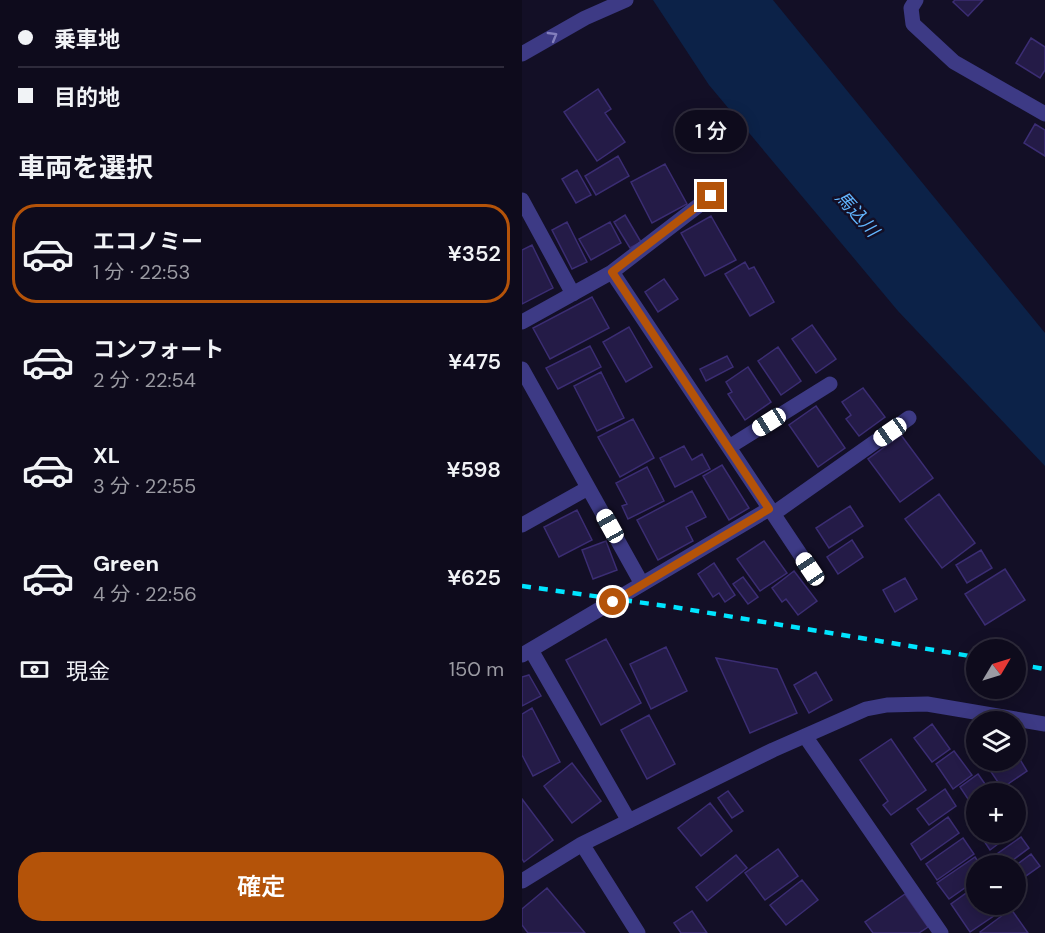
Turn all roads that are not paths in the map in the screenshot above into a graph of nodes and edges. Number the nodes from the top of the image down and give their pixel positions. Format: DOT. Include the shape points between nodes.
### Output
graph roads {
  1 [pos="626,0"];
  2 [pos="916,0"];
  3 [pos="522,54"];
  4 [pos="1045,114"];
  5 [pos="711,196"];
  6 [pos="522,200"];
  7 [pos="612,272"];
  8 [pos="573,294"];
  9 [pos="522,322"];
  10 [pos="522,369"];
  11 [pos="830,384"];
  12 [pos="909,418"];
  13 [pos="729,447"];
  14 [pos="588,488"];
  15 [pos="771,512"];
  16 [pos="522,525"];
  17 [pos="810,569"];
  18 [pos="642,584"];
  19 [pos="526,652"];
  20 [pos="1045,724"];
  21 [pos="805,736"];
  22 [pos="629,821"];
  23 [pos="582,844"];
  24 [pos="522,881"];
  25 [pos="638,933"];
  26 [pos="941,933"];
  3 -- 1 [label="street, one-way"];
  2 -- 4 [label="street" via="911,8 914,24 954,62"];
  5 -- 7 [label="street"];
  6 -- 8 [label="street"];
  7 -- 8 [label="street"];
  7 -- 13 [label="street"];
  8 -- 9 [label="street"];
  10 -- 14 [label="street"];
  11 -- 13 [label="street"];
  12 -- 15 [label="street"];
  13 -- 15 [label="street"];
  14 -- 16 [label="street"];
  14 -- 18 [label="street"];
  15 -- 17 [label="street"];
  15 -- 18 [label="street"];
  18 -- 19 [label="street"];
  19 -- 22 [label="street"];
  20 -- 21 [label="street" via="927,704 887,705 859,712"];
  21 -- 22 [label="street"];
  21 -- 26 [label="street"];
  22 -- 23 [label="street"];
  23 -- 24 [label="street"];
  23 -- 25 [label="street"];
}
